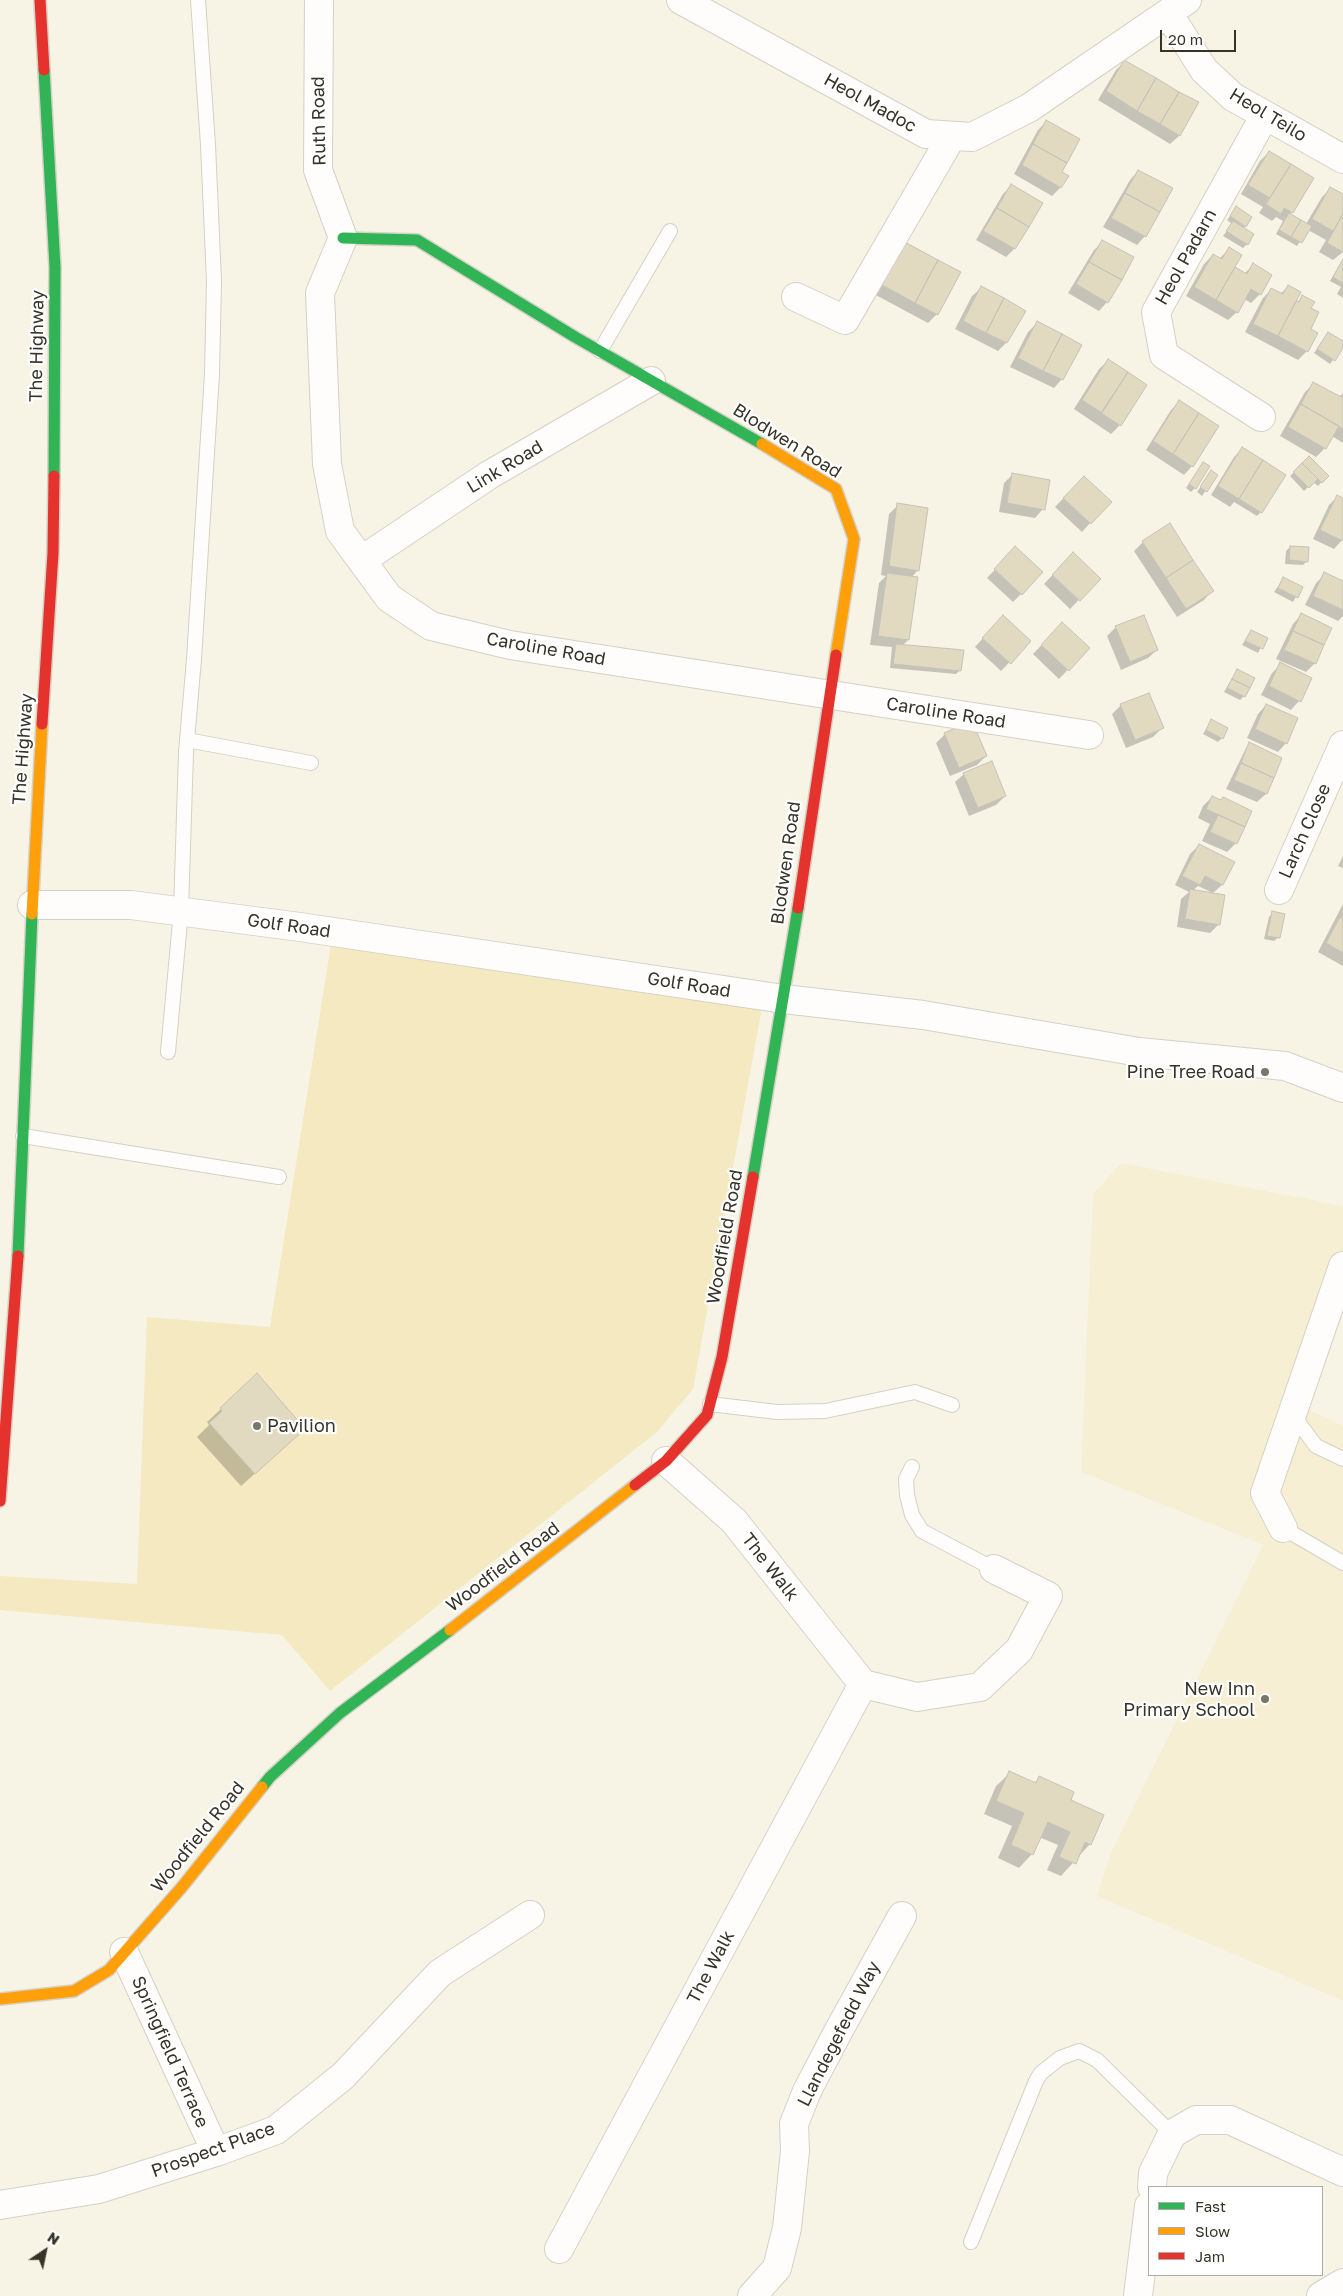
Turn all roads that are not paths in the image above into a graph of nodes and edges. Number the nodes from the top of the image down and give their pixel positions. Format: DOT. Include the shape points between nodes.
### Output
graph roads {
  1 [pos="40,0"];
  2 [pos="198,0"];
  3 [pos="319,0"];
  4 [pos="685,1"];
  5 [pos="1177,7"];
  6 [pos="1265,115"];
  7 [pos="952,136"];
  8 [pos="1343,159"];
  9 [pos="670,231"];
  10 [pos="343,238"];
  11 [pos="796,297"];
  12 [pos="600,351"];
  13 [pos="651,381"];
  14 [pos="1261,417"];
  15 [pos="362,560"];
  16 [pos="828,695"];
  17 [pos="1089,735"];
  18 [pos="187,740"];
  19 [pos="1343,745"];
  20 [pos="311,763"];
  21 [pos="1279,890"];
  22 [pos="32,905"];
  23 [pos="181,911"];
  24 [pos="784,999"];
  25 [pos="168,1052"];
  26 [pos="1343,1088"];
  27 [pos="23,1136"];
  28 [pos="278,1177"];
  29 [pos="1343,1266"];
  30 [pos="710,1404"];
  31 [pos="952,1404"];
  32 [pos="1292,1414"];
  33 [pos="1343,1459"];
  34 [pos="666,1461"];
  35 [pos="912,1468"];
  36 [pos="0,1501"];
  37 [pos="1283,1528"];
  38 [pos="1343,1563"];
  39 [pos="994,1569"];
  40 [pos="863,1684"];
  41 [pos="530,1915"];
  42 [pos="902,1916"];
  43 [pos="124,1952"];
  44 [pos="0,1999"];
  45 [pos="1172,2134"];
  46 [pos="216,2152"];
  47 [pos="1343,2172"];
  48 [pos="1152,2186"];
  49 [pos="0,2205"];
  50 [pos="1148,2214"];
  51 [pos="970,2242"];
  52 [pos="559,2250"];
  53 [pos="1343,2283"];
  54 [pos="752,2296"];
  55 [pos="1138,2296"];
  56 [pos="1321,2296"];
  1 -- 22 [label="street, The Highway" via="55,268 55,346 53,553"];
  2 -- 18 [label="lane" via="214,281 212,374"];
  3 -- 10 [label="street, Ruth Road" via="318,170"];
  4 -- 7 [label="street, Heol Madoc" via="926,134"];
  5 -- 6 [label="street, Heol Teilo" via="1204,70 1233,97"];
  5 -- 7 [label="street, Heol Madoc" via="1029,108 972,137"];
  6 -- 8 [label="street, Heol Teilo"];
  6 -- 14 [label="street, Heol Padarn" via="1156,312 1164,355"];
  7 -- 11 [label="street" via="845,320"];
  9 -- 12 [label="lane"];
  10 -- 12 [label="street, Blodwen Road" via="416,240"];
  10 -- 15 [label="street, Caroline Road" via="320,293 327,464 340,530"];
  12 -- 13 [label="street, Blodwen Road"];
  13 -- 15 [label="street, Link Road" via="489,475"];
  13 -- 16 [label="street, Blodwen Road" via="836,489 854,538"];
  15 -- 16 [label="street, Caroline Road" via="389,598 431,626 510,645"];
  16 -- 17 [label="street, Caroline Road"];
  16 -- 24 [label="street, Blodwen Road"];
  18 -- 20 [label="lane"];
  18 -- 23 [label="lane"];
  19 -- 21 [label="street, Larch Close"];
  22 -- 23 [label="street, Golf Road" via="131,905"];
  22 -- 27 [label="street, The Highway"];
  23 -- 24 [label="street, Golf Road"];
  23 -- 25 [label="lane"];
  24 -- 26 [label="street, Golf Road" via="923,1015 1139,1052 1285,1066"];
  24 -- 30 [label="street, Woodfield Road" via="722,1357"];
  27 -- 28 [label="lane"];
  27 -- 36 [label="street, The Highway" via="20,1228"];
  29 -- 32 [label="street"];
  30 -- 31 [label="lane" via="777,1412 824,1411 915,1392"];
  30 -- 34 [label="street, Woodfield Road" via="707,1415"];
  32 -- 33 [label="lane" via="1316,1446"];
  32 -- 37 [label="street" via="1265,1494"];
  34 -- 40 [label="street, The Walk" via="734,1521"];
  34 -- 43 [label="street, Woodfield Road" via="340,1712 270,1777 182,1887"];
  35 -- 39 [label="lane" via="906,1479 907,1495 912,1515 922,1532"];
  37 -- 38 [label="lane"];
  39 -- 40 [label="street" via="1048,1596 1019,1650 980,1687 917,1697"];
  40 -- 52 [label="street, The Walk"];
  41 -- 46 [label="street, Prospect Place" via="440,1973 343,2076 276,2130"];
  42 -- 54 [label="street, Llandegefedd Way" via="807,2091 794,2124 795,2151 787,2228 777,2268"];
  43 -- 44 [label="street, Woodfield Road" via="109,1970 74,1990"];
  43 -- 46 [label="street, Springfield Terrace"];
  45 -- 47 [label="street" via="1196,2120 1230,2120"];
  45 -- 48 [label="street" via="1153,2173"];
  45 -- 51 [label="lane" via="1097,2060 1079,2051 1060,2058 1041,2072 1036,2081"];
  46 -- 49 [label="street, Prospect Place" via="99,2189"];
  50 -- 55 [label="street"];
  53 -- 56 [label="street"];
}
